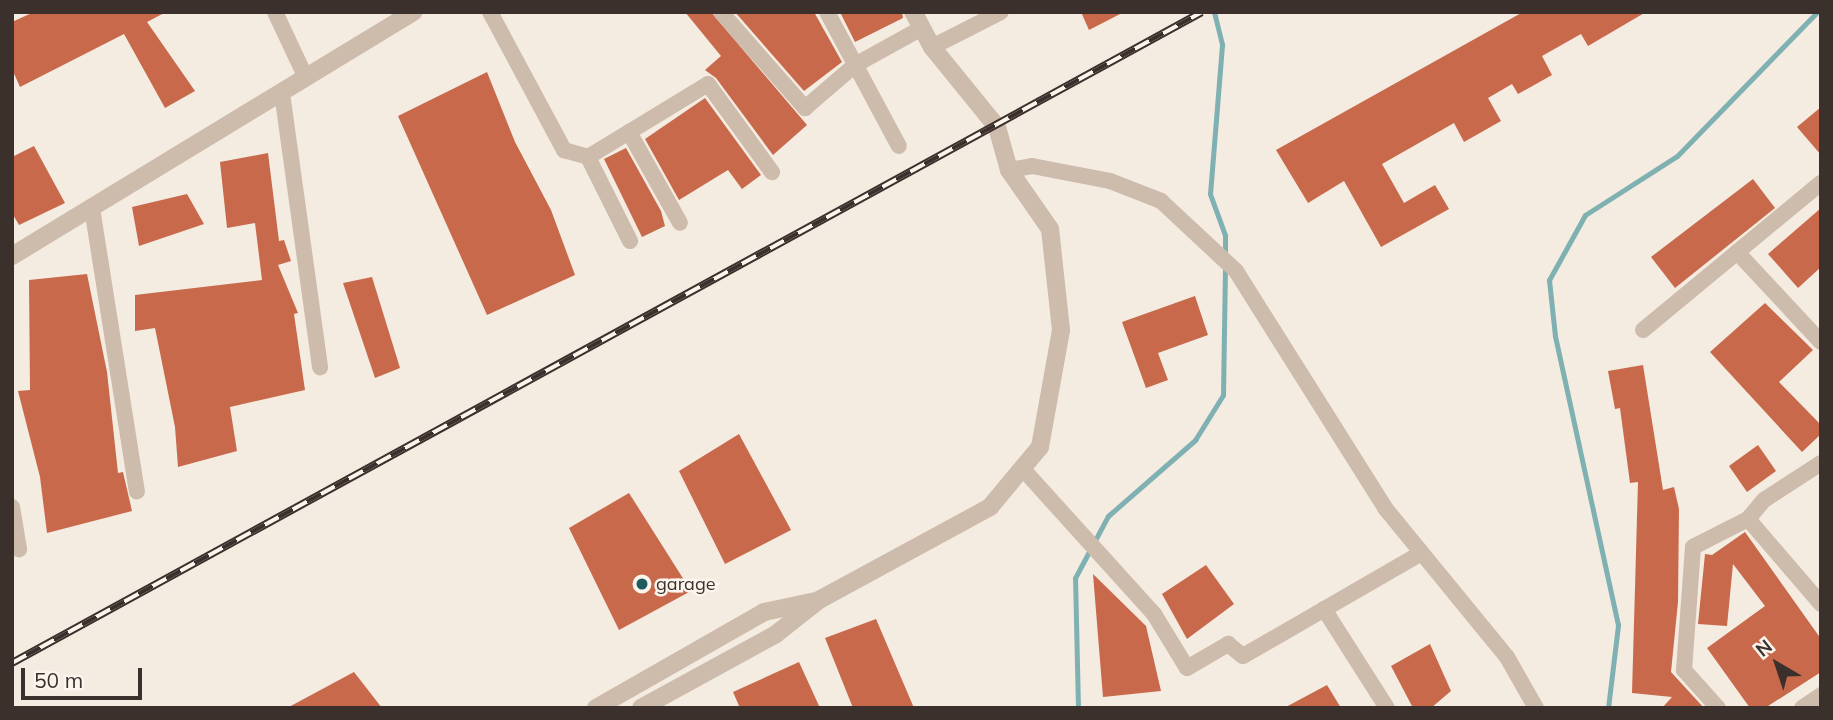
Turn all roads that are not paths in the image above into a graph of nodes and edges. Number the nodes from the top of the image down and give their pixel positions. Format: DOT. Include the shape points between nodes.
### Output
graph roads {
  1 [pos="275,12"];
  2 [pos="414,12"];
  3 [pos="490,12"];
  4 [pos="721,12"];
  5 [pos="827,12"];
  6 [pos="1001,12"];
  7 [pos="918,20"];
  8 [pos="932,47"];
  9 [pos="855,65"];
  10 [pos="306,78"];
  11 [pos="282,93"];
  12 [pos="629,132"];
  13 [pos="898,146"];
  14 [pos="588,157"];
  15 [pos="1009,170"];
  16 [pos="772,172"];
  17 [pos="1821,183"];
  18 [pos="92,208"];
  19 [pos="680,223"];
  20 [pos="630,241"];
  21 [pos="1737,252"];
  22 [pos="12,257"];
  23 [pos="1643,330"];
  24 [pos="1821,342"];
  25 [pos="320,367"];
  26 [pos="1821,463"];
  27 [pos="1022,468"];
  28 [pos="137,491"];
  29 [pos="12,507"];
  30 [pos="1748,519"];
  31 [pos="19,550"];
  32 [pos="1420,554"];
  33 [pos="819,600"];
  34 [pos="1821,604"];
  35 [pos="1324,609"];
  36 [pos="1821,695"];
  37 [pos="596,708"];
  38 [pos="641,708"];
  39 [pos="1387,708"];
  40 [pos="1536,708"];
  41 [pos="1718,708"];
  42 [pos="1802,708"];
  1 -- 10 [label="street"];
  2 -- 10 [label="street"];
  3 -- 14 [label="street" via="564,150"];
  4 -- 9 [label="street" via="805,108"];
  5 -- 9 [label="street"];
  6 -- 8 [label="street"];
  7 -- 8 [label="street"];
  7 -- 9 [label="street"];
  8 -- 15 [label="street" via="998,127"];
  9 -- 13 [label="street"];
  10 -- 11 [label="street"];
  11 -- 18 [label="street"];
  11 -- 25 [label="street"];
  12 -- 14 [label="street"];
  12 -- 16 [label="street" via="708,84"];
  12 -- 19 [label="street"];
  14 -- 20 [label="street"];
  15 -- 27 [label="street" via="1049,229 1061,330 1040,447"];
  15 -- 32 [label="street" via="1032,166 1110,181 1161,201 1236,271 1385,508"];
  17 -- 21 [label="street"];
  18 -- 22 [label="street"];
  18 -- 28 [label="street"];
  21 -- 23 [label="street"];
  21 -- 24 [label="street"];
  26 -- 30 [label="street" via="1764,500"];
  27 -- 33 [label="street" via="990,507"];
  27 -- 35 [label="street" via="1154,614 1187,668 1228,644 1243,656"];
  29 -- 31 [label="street"];
  30 -- 34 [label="street"];
  30 -- 41 [label="street" via="1693,547 1684,670"];
  32 -- 35 [label="street"];
  32 -- 40 [label="street" via="1507,657"];
  33 -- 37 [label="street" via="764,612"];
  33 -- 38 [label="street" via="776,634"];
  35 -- 39 [label="street"];
  36 -- 42 [label="street"];
}
